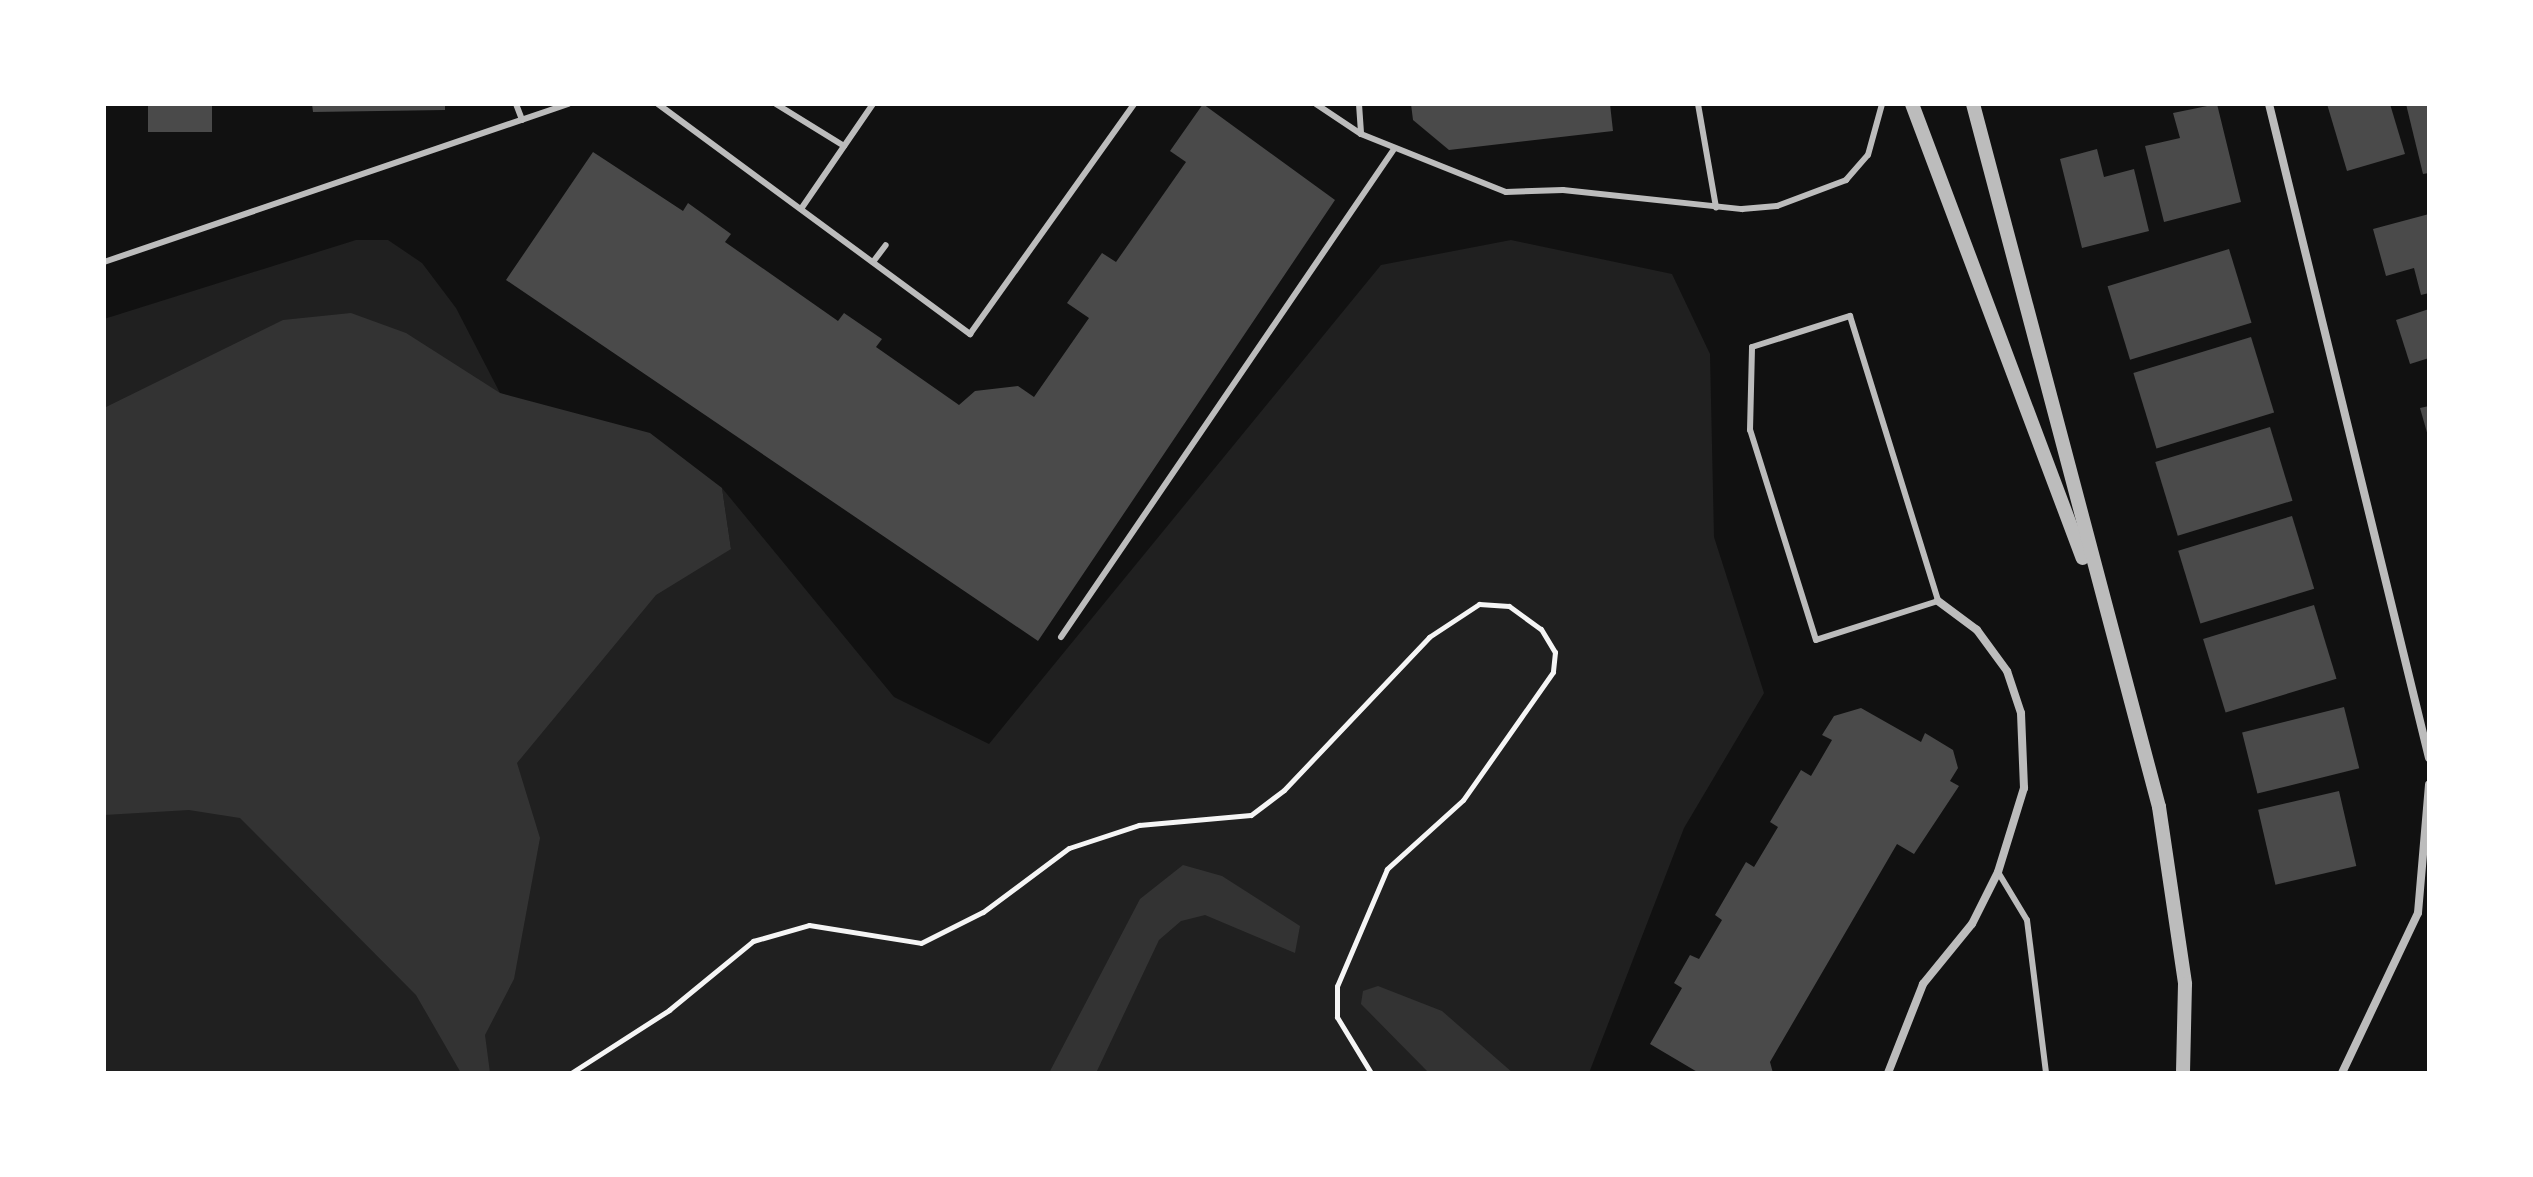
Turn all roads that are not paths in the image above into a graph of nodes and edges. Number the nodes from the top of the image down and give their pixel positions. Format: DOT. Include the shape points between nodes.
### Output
graph roads {
  1 [pos="516,104"];
  2 [pos="569,104"];
  3 [pos="658,104"];
  4 [pos="776,104"];
  5 [pos="873,104"];
  6 [pos="1134,104"];
  7 [pos="1316,104"];
  8 [pos="1359,104"];
  9 [pos="1698,104"];
  10 [pos="1882,104"];
  11 [pos="1912,104"];
  12 [pos="1973,104"];
  13 [pos="2269,104"];
  14 [pos="522,120"];
  15 [pos="1361,134"];
  16 [pos="844,146"];
  17 [pos="1394,149"];
  18 [pos="1716,207"];
  19 [pos="801,209"];
  20 [pos="886,245"];
  21 [pos="104,262"];
  22 [pos="873,262"];
  23 [pos="1938,601"];
  24 [pos="2110,630"];
  25 [pos="1061,637"];
  26 [pos="2429,758"];
  27 [pos="2429,784"];
  28 [pos="1998,872"];
  29 [pos="1888,1073"];
  30 [pos="2046,1073"];
  31 [pos="2183,1073"];
  32 [pos="2342,1073"];
  1 -- 14 [label="lane"];
  2 -- 14 [label="lane"];
  3 -- 19 [label="lane"];
  4 -- 16 [label="lane"];
  5 -- 16 [label="lane"];
  6 -- 22 [label="lane" via="970,334"];
  7 -- 15 [label="lane"];
  8 -- 15 [label="lane"];
  9 -- 18 [label="lane"];
  10 -- 18 [label="lane" via="1868,155 1846,180 1777,206"];
  11 -- 24 [label="street"];
  12 -- 24 [label="street"];
  13 -- 26 [label="street"];
  14 -- 21 [label="lane"];
  15 -- 17 [label="lane"];
  16 -- 19 [label="lane"];
  17 -- 18 [label="lane" via="1506,192 1563,190"];
  17 -- 25 [label="lane"];
  19 -- 22 [label="lane"];
  20 -- 22 [label="lane"];
  23 -- 23 [label="lane" via="1850,316 1752,347 1750,430 1816,640"];
  23 -- 28 [label="street" via="1977,630 2007,671 2021,713 2024,788"];
  24 -- 31 [label="street" via="2177,899"];
  27 -- 32 [label="street" via="2418,913"];
  28 -- 29 [label="street" via="1972,924 1923,984"];
  28 -- 30 [label="lane" via="2027,920"];
}
